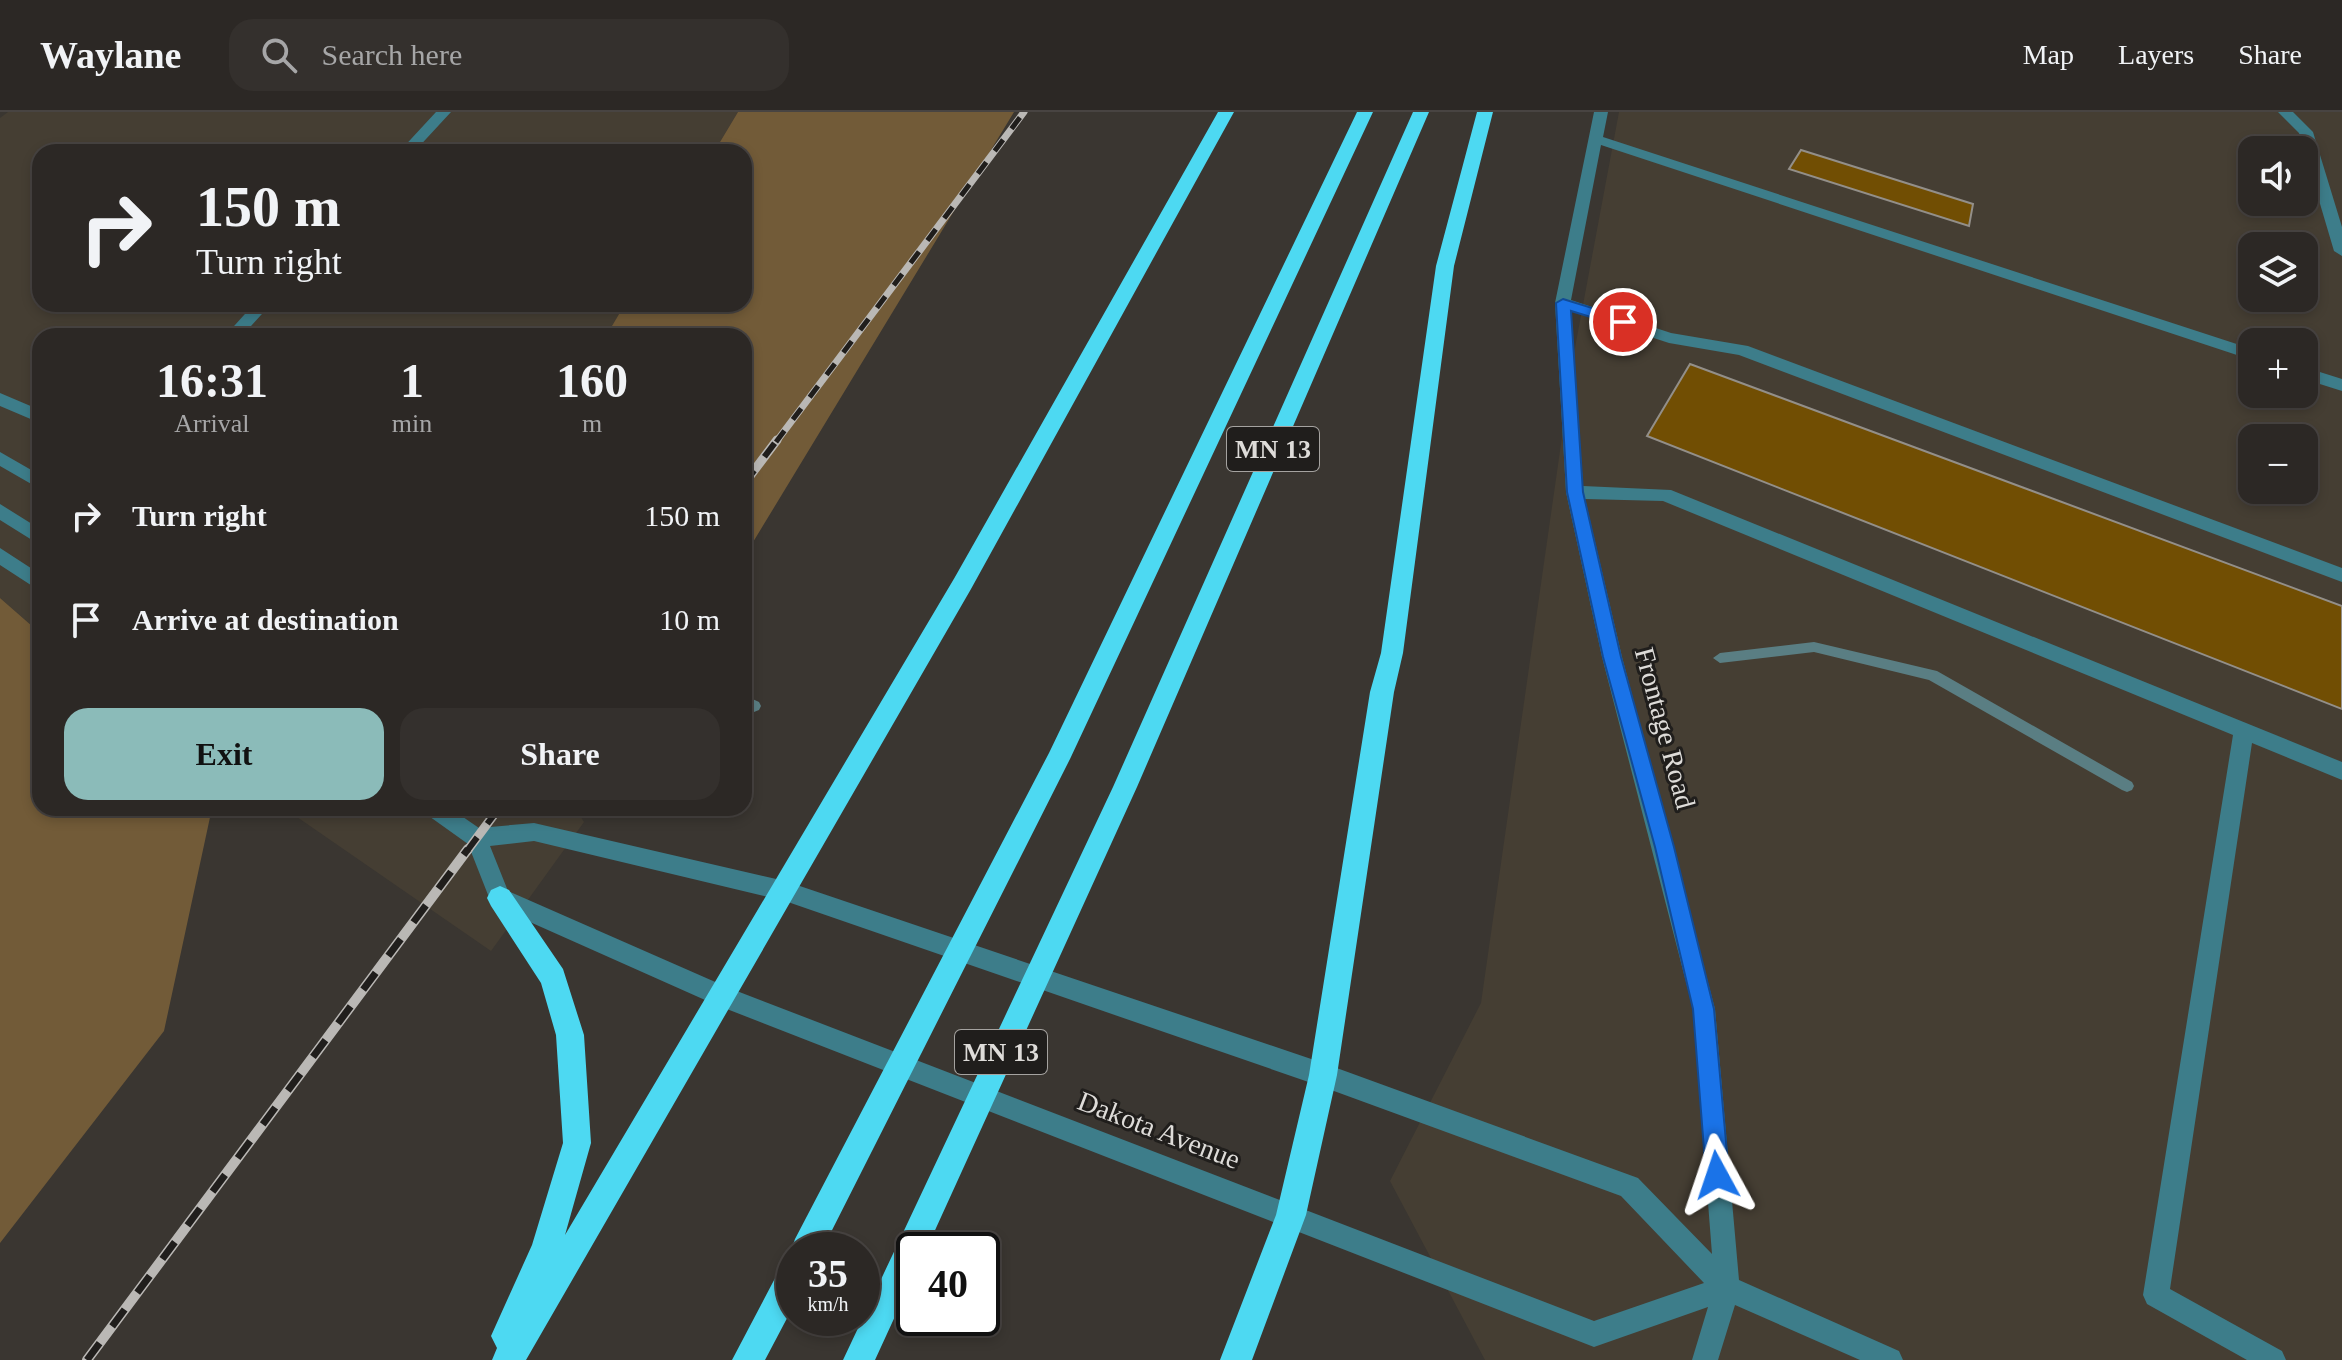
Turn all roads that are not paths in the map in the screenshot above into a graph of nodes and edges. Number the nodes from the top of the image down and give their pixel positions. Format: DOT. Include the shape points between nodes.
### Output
graph roads {
  1 [pos="444,112"];
  2 [pos="1226,112"];
  3 [pos="1365,112"];
  4 [pos="1421,112"];
  5 [pos="1485,112"];
  6 [pos="1601,112"];
  7 [pos="2285,112"];
  8 [pos="1596,139"];
  9 [pos="414,144"];
  10 [pos="2342,251"];
  11 [pos="1563,303"];
  12 [pos="256,312"];
  13 [pos="240,328"];
  14 [pos="2238,350"];
  15 [pos="2318,377"];
  16 [pos="2342,385"];
  17 [pos="0,399"];
  18 [pos="32,413"];
  19 [pos="0,458"];
  20 [pos="32,478"];
  21 [pos="1575,492"];
  22 [pos="0,511"];
  23 [pos="32,533"];
  24 [pos="0,555"];
  25 [pos="2342,575"];
  26 [pos="32,578"];
  27 [pos="2244,731"];
  28 [pos="2342,771"];
  29 [pos="444,816"];
  30 [pos="476,838"];
  31 [pos="785,891"];
  32 [pos="500,898"];
  33 [pos="722,996"];
  34 [pos="1323,1075"];
  35 [pos="1291,1215"];
  36 [pos="815,1232"];
  37 [pos="1727,1288"];
  38 [pos="776,1308"];
  39 [pos="497,1360"];
  40 [pos="508,1360"];
  41 [pos="748,1360"];
  42 [pos="859,1360"];
  43 [pos="1236,1360"];
  44 [pos="1705,1360"];
  45 [pos="1890,1360"];
  46 [pos="2273,1360"];
  1 -- 9 [label="street"];
  2 -- 31 [label="highway" via="1108,329"];
  3 -- 36 [label="highway, MN 13" via="1058,759"];
  4 -- 42 [label="highway, MN 13" via="1125,787"];
  5 -- 34 [label="highway" via="1445,266 1392,653"];
  6 -- 8 [label="street, Frontage Road"];
  7 -- 10 [label="street" via="2306,132"];
  8 -- 11 [label="street, Frontage Road"];
  8 -- 14 [label="street"];
  11 -- 21 [label="street, Frontage Road"];
  11 -- 25 [label="street" via="1669,338 1742,350"];
  12 -- 13 [label="street"];
  15 -- 16 [label="street"];
  17 -- 18 [label="street"];
  19 -- 20 [label="street"];
  21 -- 27 [label="street" via="1665,495"];
  21 -- 37 [label="street, Frontage Road" via="1612,657 1704,1009"];
  22 -- 23 [label="street"];
  24 -- 26 [label="street"];
  27 -- 28 [label="street"];
  27 -- 46 [label="street" via="2156,1295"];
  29 -- 30 [label="street"];
  30 -- 31 [label="street" via="534,832"];
  30 -- 32 [label="street"];
  31 -- 33 [label="highway"];
  31 -- 34 [label="street"];
  32 -- 33 [label="street, Dakota Avenue"];
  32 -- 39 [label="highway" via="553,978 570,1035 577,1143 546,1247"];
  33 -- 35 [label="street, Dakota Avenue"];
  33 -- 40 [label="highway"];
  34 -- 35 [label="highway"];
  34 -- 37 [label="street" via="1629,1187"];
  35 -- 37 [label="street, Dakota Avenue" via="1594,1334"];
  35 -- 43 [label="highway"];
  37 -- 44 [label="street, Frontage Road"];
  37 -- 45 [label="street"];
  38 -- 41 [label="highway"];
}
